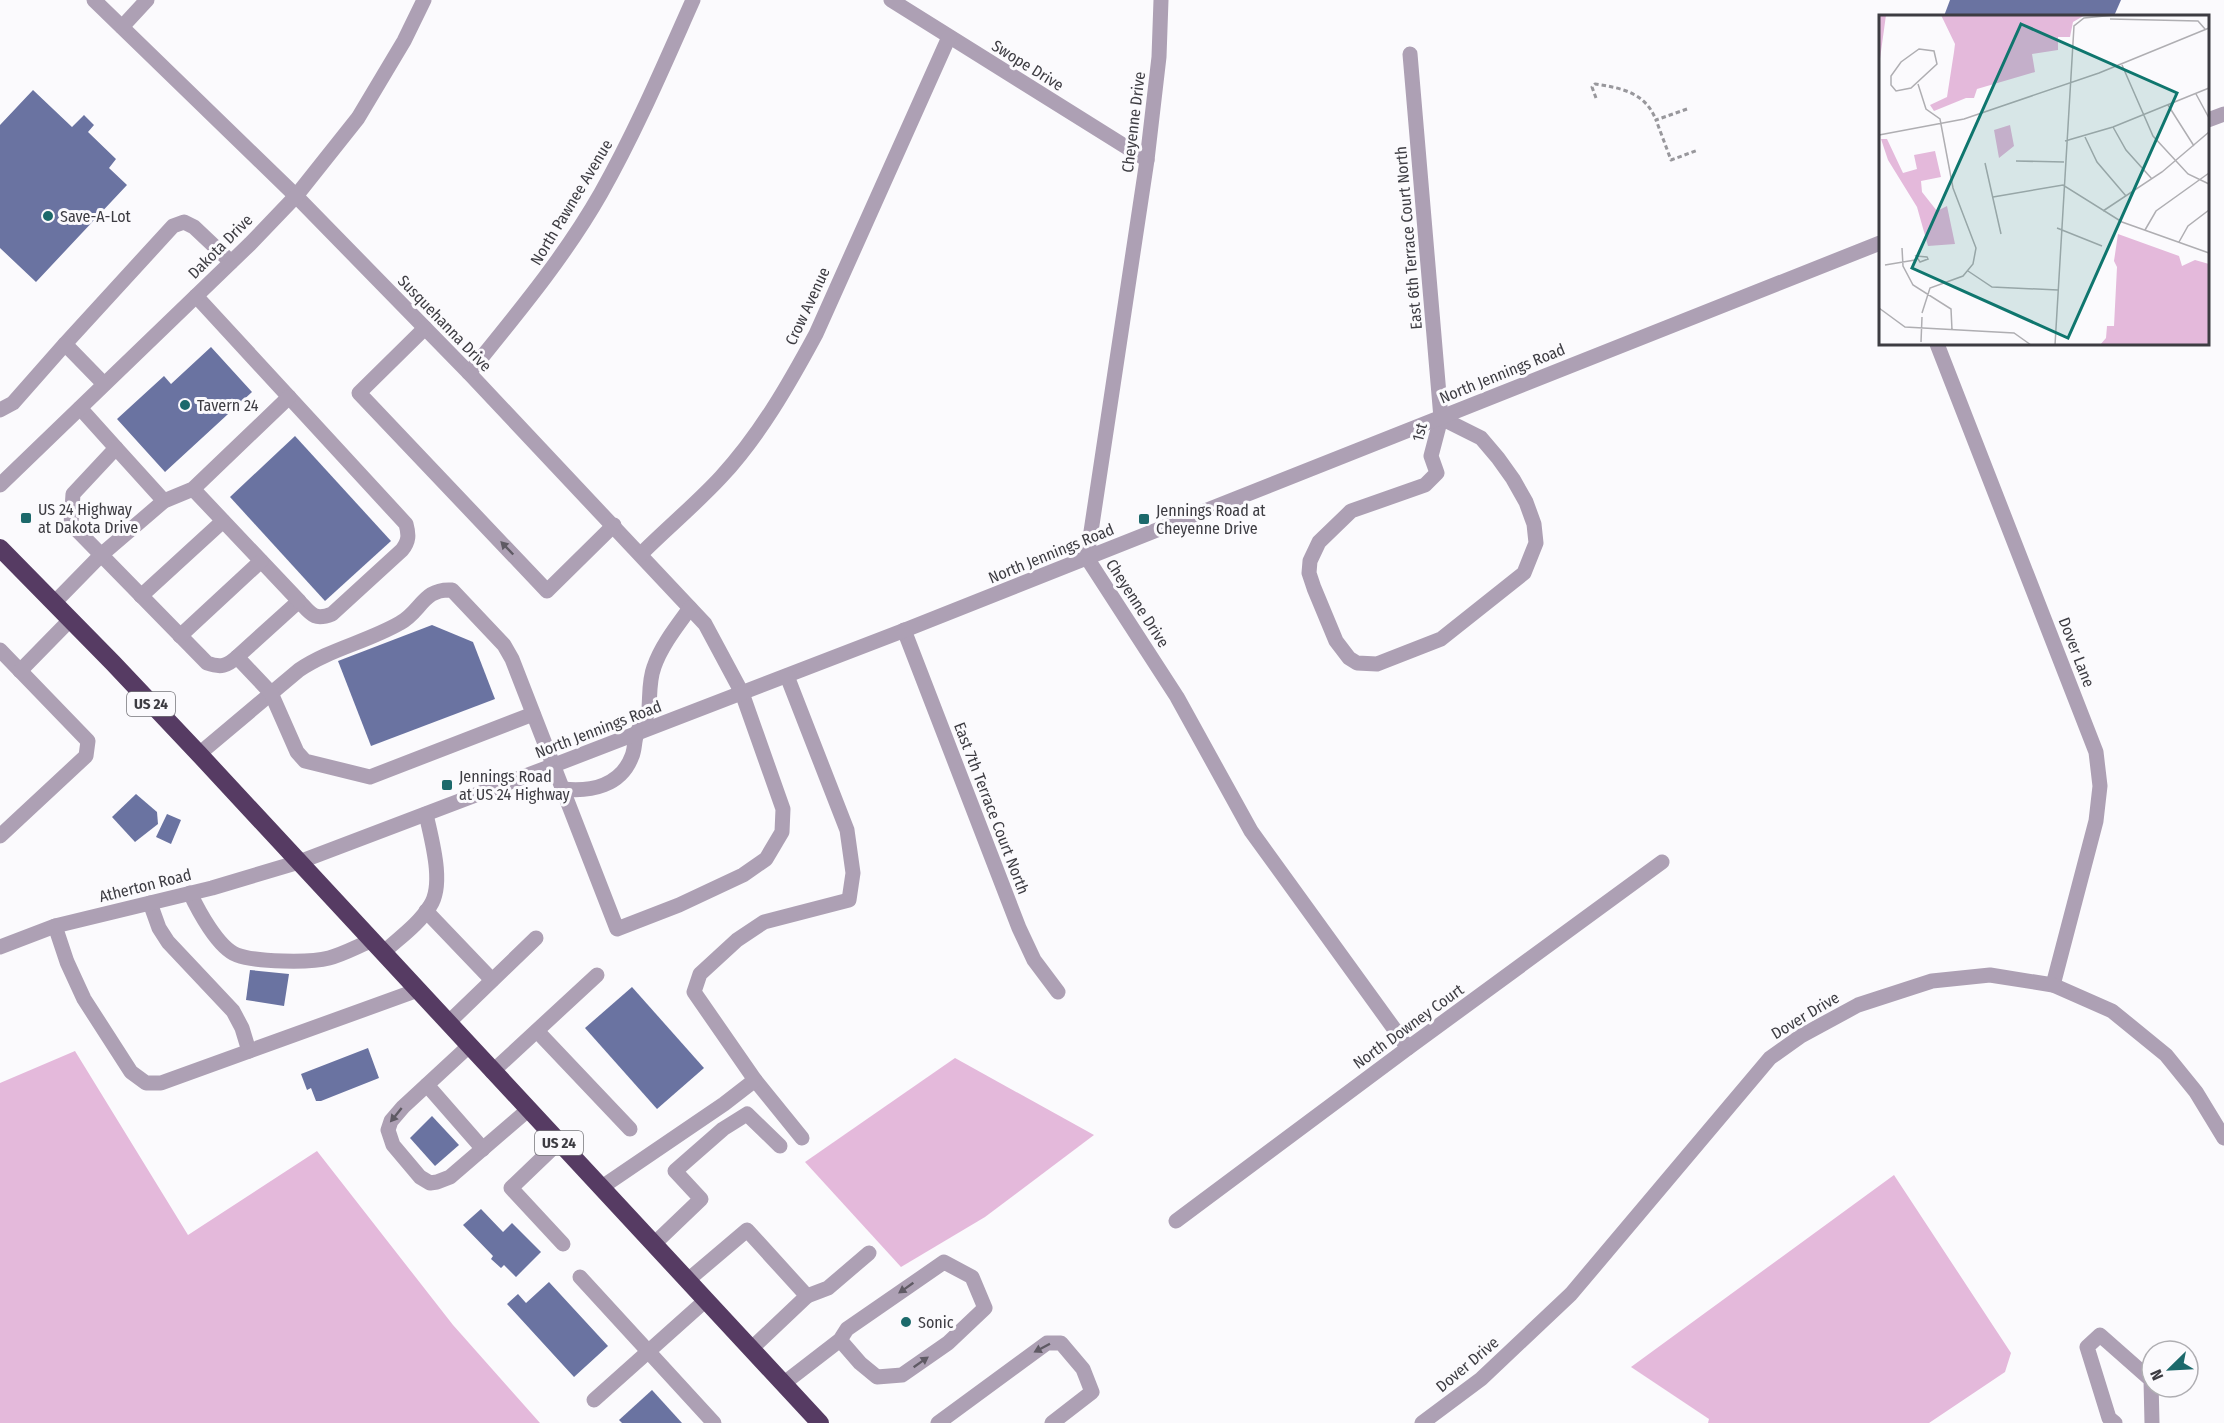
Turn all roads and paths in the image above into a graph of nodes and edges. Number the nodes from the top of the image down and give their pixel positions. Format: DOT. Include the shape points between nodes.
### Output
graph roads {
  1 [pos="94,0"];
  2 [pos="147,0"];
  3 [pos="424,0"];
  4 [pos="693,0"];
  5 [pos="891,0"];
  6 [pos="1161,0"];
  7 [pos="122,27"];
  8 [pos="949,37"];
  9 [pos="1410,54"];
  10 [pos="1596,98"];
  11 [pos="1687,109"];
  12 [pos="2224,114"];
  13 [pos="1656,120"];
  14 [pos="2209,120"];
  15 [pos="1698,150"];
  16 [pos="1147,160"];
  17 [pos="296,196"];
  18 [pos="1879,244"];
  19 [pos="231,262"];
  20 [pos="196,296"];
  21 [pos="425,328"];
  22 [pos="65,344"];
  23 [pos="1937,345"];
  24 [pos="469,372"];
  25 [pos="104,384"];
  26 [pos="289,397"];
  27 [pos="80,408"];
  28 [pos="0,410"];
  29 [pos="1441,418"];
  30 [pos="116,448"];
  31 [pos="0,485"];
  32 [pos="193,489"];
  33 [pos="164,501"];
  34 [pos="223,521"];
  35 [pos="614,525"];
  36 [pos="0,548"];
  37 [pos="641,554"];
  38 [pos="101,555"];
  39 [pos="1087,558"];
  40 [pos="261,561"];
  41 [pos="141,596"];
  42 [pos="299,601"];
  43 [pos="54,603"];
  44 [pos="690,608"];
  45 [pos="70,620"];
  46 [pos="904,630"];
  47 [pos="180,636"];
  48 [pos="0,650"];
  49 [pos="237,657"];
  50 [pos="20,671"];
  51 [pos="787,676"];
  52 [pos="271,693"];
  53 [pos="742,693"];
  54 [pos="533,714"];
  55 [pos="637,733"];
  56 [pos="199,754"];
  57 [pos="554,765"];
  58 [pos="563,789"];
  59 [pos="426,814"];
  60 [pos="0,836"];
  61 [pos="299,862"];
  62 [pos="1662,862"];
  63 [pos="190,893"];
  64 [pos="150,903"];
  65 [pos="426,911"];
  66 [pos="55,926"];
  67 [pos="536,938"];
  68 [pos="378,946"];
  69 [pos="0,947"];
  70 [pos="597,975"];
  71 [pos="492,980"];
  72 [pos="2054,985"];
  73 [pos="418,990"];
  74 [pos="1058,992"];
  75 [pos="448,1023"];
  76 [pos="537,1031"];
  77 [pos="469,1046"];
  78 [pos="1408,1048"];
  79 [pos="249,1051"];
  80 [pos="492,1072"];
  81 [pos="755,1080"];
  82 [pos="427,1085"];
  83 [pos="529,1109"];
  84 [pos="630,1129"];
  85 [pos="802,1138"];
  86 [pos="2224,1138"];
  87 [pos="559,1142"];
  88 [pos="780,1146"];
  89 [pos="483,1149"];
  90 [pos="602,1187"];
  91 [pos="1176,1221"];
  92 [pos="563,1244"];
  93 [pos="654,1244"];
  94 [pos="869,1253"];
  95 [pos="580,1277"];
  96 [pos="688,1280"];
  97 [pos="807,1296"];
  98 [pos="706,1300"];
  99 [pos="840,1340"];
  100 [pos="751,1349"];
  101 [pos="648,1352"];
  102 [pos="783,1383"];
  103 [pos="594,1400"];
  104 [pos="815,1421"];
  105 [pos="714,1423"];
  106 [pos="938,1423"];
  107 [pos="1052,1423"];
  108 [pos="1422,1423"];
  109 [pos="2115,1423"];
  110 [pos="2152,1423"];
  1 -- 7 [label="street, Susquehanna Drive"];
  2 -- 7 [label="street"];
  3 -- 17 [label="street, Dakota Drive" via="358,118"];
  4 -- 24 [label="street, North Pawnee Avenue" via="600,195 544,280"];
  5 -- 8 [label="street, Swope Drive"];
  6 -- 16 [label="street, Cheyenne Drive"];
  7 -- 17 [label="street, Susquehanna Drive"];
  8 -- 16 [label="street, Swope Drive"];
  8 -- 37 [label="street, Crow Avenue" via="816,334 792,378 721,477"];
  9 -- 29 [label="street, East 6th Terrace Court North"];
  10 -- 13 [label="path" via="1593,85 1628,91 1645,102"];
  11 -- 13 [label="path"];
  12 -- 14 [label="street"];
  13 -- 15 [label="path" via="1671,160"];
  16 -- 39 [label="street, Cheyenne Drive"];
  17 -- 19 [label="street, Dakota Drive"];
  17 -- 21 [label="street, Susquehanna Drive"];
  18 -- 29 [label="street, North Jennings Road"];
  19 -- 20 [label="street, Dakota Drive"];
  19 -- 22 [label="street" via="194,227 184,222 173,226"];
  20 -- 25 [label="street, Dakota Drive"];
  20 -- 26 [label="street"];
  21 -- 24 [label="street, Susquehanna Drive"];
  35 -- 21 [label="street, one-way" via="547,591 359,393"];
  22 -- 25 [label="street"];
  22 -- 28 [label="street" via="13,403"];
  23 -- 72 [label="street, Dover Lane" via="2096,752 2100,786 2096,821"];
  24 -- 35 [label="street, Susquehanna Drive"];
  25 -- 27 [label="street, Dakota Drive"];
  26 -- 32 [label="street"];
  26 -- 42 [label="street" via="406,524 409,535 402,550 332,614 315,616"];
  27 -- 30 [label="street"];
  27 -- 31 [label="street, Dakota Drive"];
  29 -- 29 [label="street, 1st" via="1431,456 1437,473 1425,485 1351,511 1319,542 1310,561 1309,573 1336,641 1357,663 1389,661 1441,639 1524,573 1536,543 1526,502 1498,458 1481,438"];
  29 -- 39 [label="street, North Jennings Road"];
  30 -- 33 [label="street"];
  30 -- 38 [label="street" via="73,494 71,524"];
  32 -- 33 [label="street"];
  32 -- 34 [label="street"];
  33 -- 38 [label="street"];
  34 -- 40 [label="street"];
  34 -- 41 [label="street"];
  35 -- 37 [label="street, Susquehanna Drive"];
  36 -- 43 [label="highway, US 24"];
  37 -- 44 [label="street, Susquehanna Drive"];
  38 -- 41 [label="street"];
  38 -- 43 [label="street"];
  39 -- 46 [label="street, North Jennings Road"];
  39 -- 78 [label="street, Cheyenne Drive" via="1176,697 1251,831"];
  40 -- 42 [label="street"];
  40 -- 47 [label="street"];
  41 -- 47 [label="street"];
  42 -- 49 [label="street"];
  43 -- 45 [label="highway, US 24"];
  44 -- 53 [label="street, Susquehanna Drive" via="705,624"];
  44 -- 55 [label="street" via="671,633 654,667 649,712"];
  45 -- 50 [label="street"];
  45 -- 56 [label="highway, US 24"];
  46 -- 51 [label="street, North Jennings Road"];
  46 -- 74 [label="street, East 7th Terrace Court North" via="1019,928 1034,960"];
  47 -- 49 [label="street" via="207,663 222,667"];
  48 -- 50 [label="street"];
  49 -- 52 [label="street"];
  50 -- 60 [label="street" via="88,741 86,756"];
  51 -- 53 [label="street, North Jennings Road"];
  51 -- 81 [label="street" via="847,830 853,873 849,900 764,922 737,940 700,974 694,992"];
  52 -- 54 [label="street" via="297,753 305,761 370,777"];
  52 -- 54 [label="street" via="317,658 402,623 430,595 452,590 504,645"];
  52 -- 56 [label="street"];
  53 -- 55 [label="street, North Jennings Road"];
  53 -- 58 [label="street, Susquehanna Drive" via="783,809 782,832 766,860 743,875 617,929"];
  54 -- 57 [label="street"];
  55 -- 57 [label="street, North Jennings Road"];
  55 -- 58 [label="street" via="632,757 620,774 603,786 582,791"];
  56 -- 61 [label="highway, US 24"];
  57 -- 58 [label="street"];
  57 -- 59 [label="street, North Jennings Road"];
  59 -- 61 [label="street, North Jennings Road"];
  59 -- 65 [label="street" via="436,868 436,891"];
  61 -- 63 [label="street, Atherton Road"];
  61 -- 68 [label="highway, US 24"];
  62 -- 78 [label="street, North Downey Court"];
  63 -- 64 [label="street, Atherton Road"];
  63 -- 68 [label="street" via="203,921 235,955 297,961"];
  64 -- 66 [label="street, Atherton Road"];
  64 -- 79 [label="street" via="168,942 233,1011"];
  65 -- 68 [label="street"];
  65 -- 71 [label="street"];
  66 -- 69 [label="street, Atherton Road"];
  66 -- 79 [label="street" via="84,999 131,1072 146,1083 161,1083"];
  67 -- 71 [label="street"];
  68 -- 73 [label="highway, US 24"];
  70 -- 76 [label="street"];
  71 -- 75 [label="street"];
  72 -- 86 [label="street, Dover Drive" via="2112,1011 2166,1055 2196,1092"];
  72 -- 108 [label="street, Dover Drive" via="1990,975 1932,981 1858,1005 1801,1036 1770,1058 1571,1294 1481,1379"];
  73 -- 75 [label="highway, US 24"];
  73 -- 79 [label="street"];
  75 -- 77 [label="highway, US 24"];
  76 -- 80 [label="street"];
  76 -- 84 [label="street"];
  77 -- 80 [label="highway, US 24"];
  77 -- 82 [label="street"];
  78 -- 91 [label="street, North Downey Court"];
  80 -- 83 [label="highway, US 24"];
  81 -- 85 [label="street"];
  81 -- 90 [label="street"];
  82 -- 89 [label="street"];
  82 -- 89 [label="street, one-way" via="389,1124 390,1139 406,1162 426,1182 437,1182 450,1177"];
  83 -- 87 [label="highway, US 24"];
  83 -- 89 [label="street"];
  87 -- 90 [label="highway, US 24"];
  87 -- 92 [label="street" via="511,1188"];
  88 -- 93 [label="street" via="747,1114 723,1129 675,1171 701,1199"];
  90 -- 93 [label="highway, US 24"];
  93 -- 96 [label="highway, US 24"];
  94 -- 97 [label="street" via="828,1288"];
  95 -- 101 [label="street"];
  96 -- 97 [label="street" via="747,1230"];
  96 -- 98 [label="highway, US 24"];
  97 -- 100 [label="street"];
  98 -- 100 [label="highway, US 24"];
  98 -- 101 [label="street"];
  99 -- 99 [label="street, one-way" via="877,1377 902,1375 948,1343 985,1308 972,1277 944,1262 847,1329"];
  99 -- 102 [label="street"];
  100 -- 102 [label="highway, US 24"];
  101 -- 103 [label="street"];
  101 -- 105 [label="street"];
  102 -- 104 [label="highway, US 24"];
  107 -- 106 [label="street, one-way" via="1092,1392 1083,1369 1061,1343 1047,1343"];
  109 -- 110 [label="street" via="2109,1418 2086,1347 2100,1335 2151,1380"];
}
